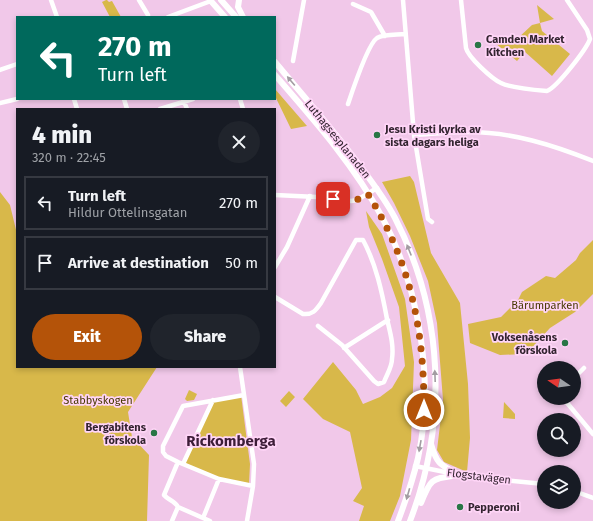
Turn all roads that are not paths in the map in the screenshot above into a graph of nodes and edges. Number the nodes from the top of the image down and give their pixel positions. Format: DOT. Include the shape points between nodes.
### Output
graph roads {
  1 [pos="50,0"];
  2 [pos="139,0"];
  3 [pos="211,0"];
  4 [pos="221,0"];
  5 [pos="239,0"];
  6 [pos="304,0"];
  7 [pos="403,0"];
  8 [pos="461,0"];
  9 [pos="567,0"];
  10 [pos="353,4"];
  11 [pos="148,15"];
  12 [pos="56,16"];
  13 [pos="171,16"];
  14 [pos="224,16"];
  15 [pos="235,16"];
  16 [pos="242,16"];
  17 [pos="405,34"];
  18 [pos="385,36"];
  19 [pos="292,61"];
  20 [pos="276,63"];
  21 [pos="16,64"];
  22 [pos="0,70"];
  23 [pos="276,76"];
  24 [pos="16,99"];
  25 [pos="184,100"];
  26 [pos="0,103"];
  27 [pos="348,104"];
  28 [pos="163,108"];
  29 [pos="414,135"];
  30 [pos="593,161"];
  31 [pos="376,188"];
  32 [pos="368,194"];
  33 [pos="276,195"];
  34 [pos="310,196"];
  35 [pos="432,222"];
  36 [pos="276,266"];
  37 [pos="276,298"];
  38 [pos="388,320"];
  39 [pos="318,326"];
  40 [pos="344,348"];
  41 [pos="240,368"];
  42 [pos="584,368"];
  43 [pos="581,371"];
  44 [pos="244,395"];
  45 [pos="213,400"];
  46 [pos="569,405"];
  47 [pos="593,434"];
  48 [pos="431,443"];
  49 [pos="181,463"];
  50 [pos="415,466"];
  51 [pos="426,468"];
  52 [pos="459,475"];
  53 [pos="219,479"];
  54 [pos="537,483"];
  55 [pos="253,486"];
  56 [pos="581,494"];
  57 [pos="593,498"];
  58 [pos="178,507"];
  59 [pos="203,518"];
  60 [pos="172,521"];
  61 [pos="210,521"];
  62 [pos="247,521"];
  63 [pos="398,521"];
  64 [pos="410,521"];
  65 [pos="414,521"];
  1 -- 12 [label="street"];
  2 -- 11 [label="street"];
  3 -- 13 [label="street"];
  3 -- 14 [label="main road"];
  4 -- 15 [label="main road"];
  5 -- 16 [label="main road" via="238,7"];
  6 -- 19 [label="street"];
  7 -- 17 [label="street"];
  8 -- 9 [label="street" via="466,48 474,61 500,83 547,91 580,56 590,40 587,30"];
  10 -- 18 [label="street" via="371,12"];
  17 -- 18 [label="street"];
  17 -- 29 [label="street"];
  18 -- 27 [label="street" via="377,38 370,47"];
  31 -- 20 [label="main road, Luthagsesplanaden, one-way" via="345,145"];
  21 -- 22 [label="street"];
  23 -- 32 [label="main road, Luthagsesplanaden" via="315,121"];
  24 -- 26 [label="street"];
  25 -- 28 [label="street"];
  29 -- 30 [label="street" via="497,133 529,139"];
  29 -- 35 [label="street" via="428,219"];
  31 -- 32 [label="street"];
  48 -- 31 [label="main road, Luthagsesplanaden, one-way" via="436,379 433,340 427,310 420,279 408,248 395,218"];
  32 -- 34 [label="street" via="351,201"];
  32 -- 50 [label="main road, Luthagsesplanaden, one-way" via="400,254 416,311 423,360 424,410"];
  33 -- 34 [label="street"];
  34 -- 36 [label="street"];
  37 -- 38 [label="street" via="303,314 314,312 356,240 363,240 375,269"];
  38 -- 40 [label="street"];
  38 -- 40 [label="street" via="392,340 392,361 381,384 374,381"];
  39 -- 40 [label="street"];
  41 -- 44 [label="street"];
  42 -- 43 [label="street"];
  44 -- 45 [label="street"];
  44 -- 55 [label="street" via="254,464"];
  45 -- 49 [label="street"];
  45 -- 49 [label="street" via="183,406 163,446 166,456"];
  46 -- 47 [label="street"];
  48 -- 51 [label="main road, Luthagsesplanaden"];
  48 -- 52 [label="main road" via="439,464"];
  49 -- 53 [label="street"];
  49 -- 58 [label="street" via="164,495"];
  50 -- 51 [label="street, Flogstavägen"];
  50 -- 63 [label="main road, Luthagsesplanaden, one-way"];
  51 -- 52 [label="street, Flogstavägen"];
  51 -- 64 [label="main road, Luthagsesplanaden"];
  52 -- 54 [label="street, Flogstavägen"];
  52 -- 65 [label="main road" via="431,481"];
  53 -- 55 [label="street"];
  53 -- 59 [label="street"];
  55 -- 62 [label="street"];
  56 -- 57 [label="street"];
  58 -- 59 [label="street"];
  58 -- 60 [label="street"];
  59 -- 61 [label="street"];
}
